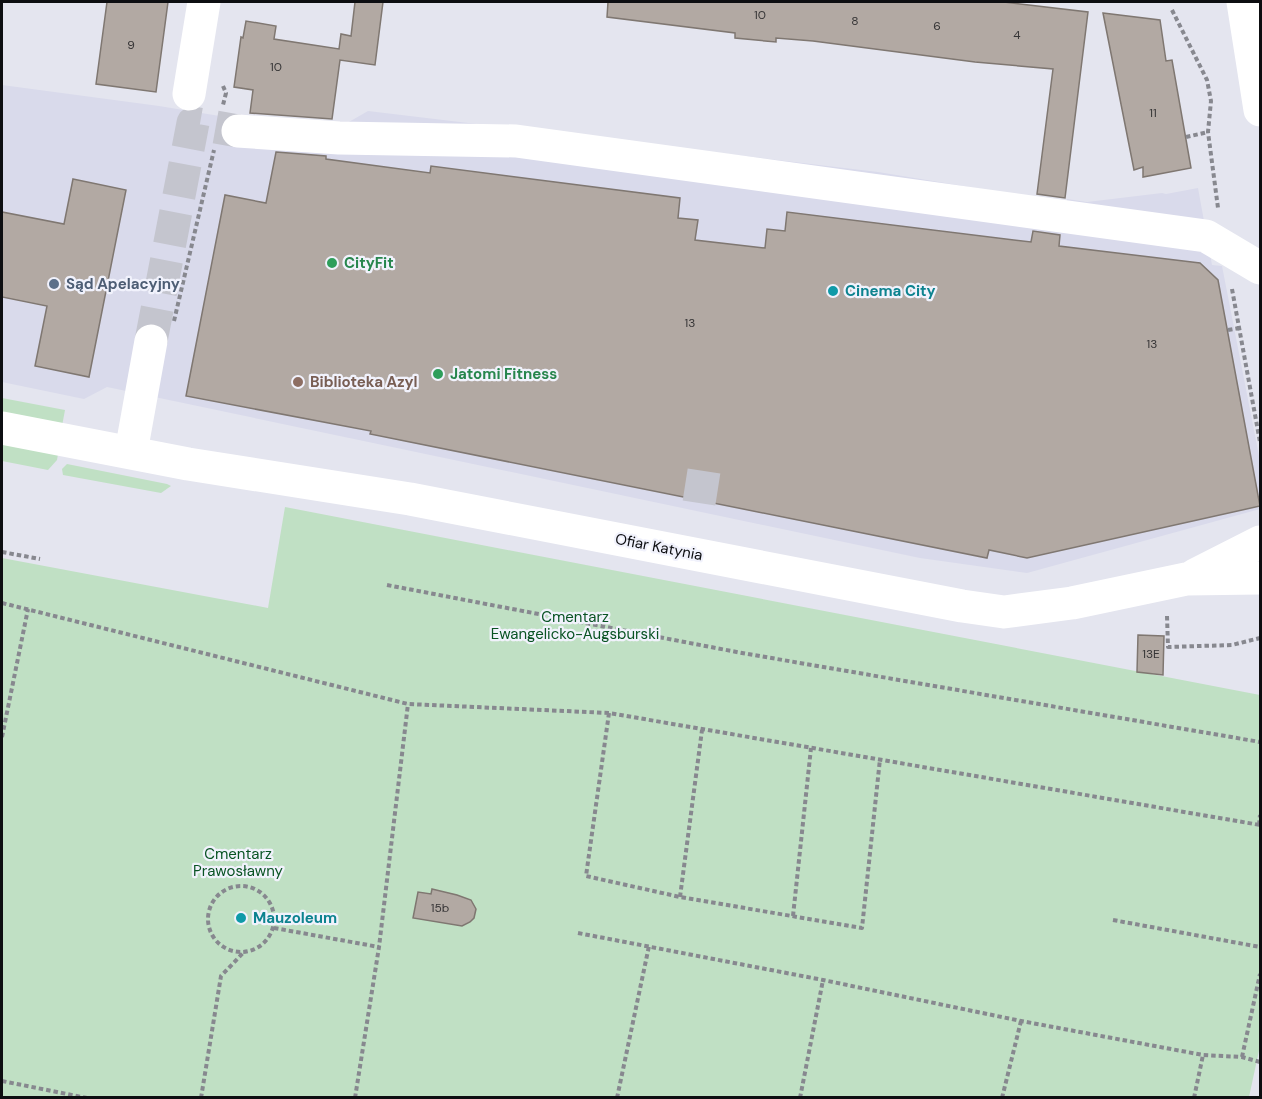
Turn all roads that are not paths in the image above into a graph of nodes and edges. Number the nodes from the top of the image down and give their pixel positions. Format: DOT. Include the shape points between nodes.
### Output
graph roads {
  1 [pos="204,2"];
  2 [pos="1243,2"];
  3 [pos="189,94"];
  4 [pos="1260,110"];
  5 [pos="227,138"];
  6 [pos="1260,268"];
  7 [pos="162,332"];
  8 [pos="2,428"];
  9 [pos="131,452"];
  10 [pos="1260,542"];
  11 [pos="1260,578"];
  12 [pos="1186,579"];
  1 -- 3 [label="street"];
  2 -- 4 [label="street"];
  5 -- 6 [label="street" via="516,141 1206,236"];
  7 -- 9 [label="street"];
  8 -- 9 [label="street, Ofiar Katynia"];
  9 -- 12 [label="street, Ofiar Katynia" via="410,499 1004,612 1072,603"];
  10 -- 12 [label="street, Ofiar Katynia"];
  11 -- 12 [label="street, Ofiar Katynia"];
}
